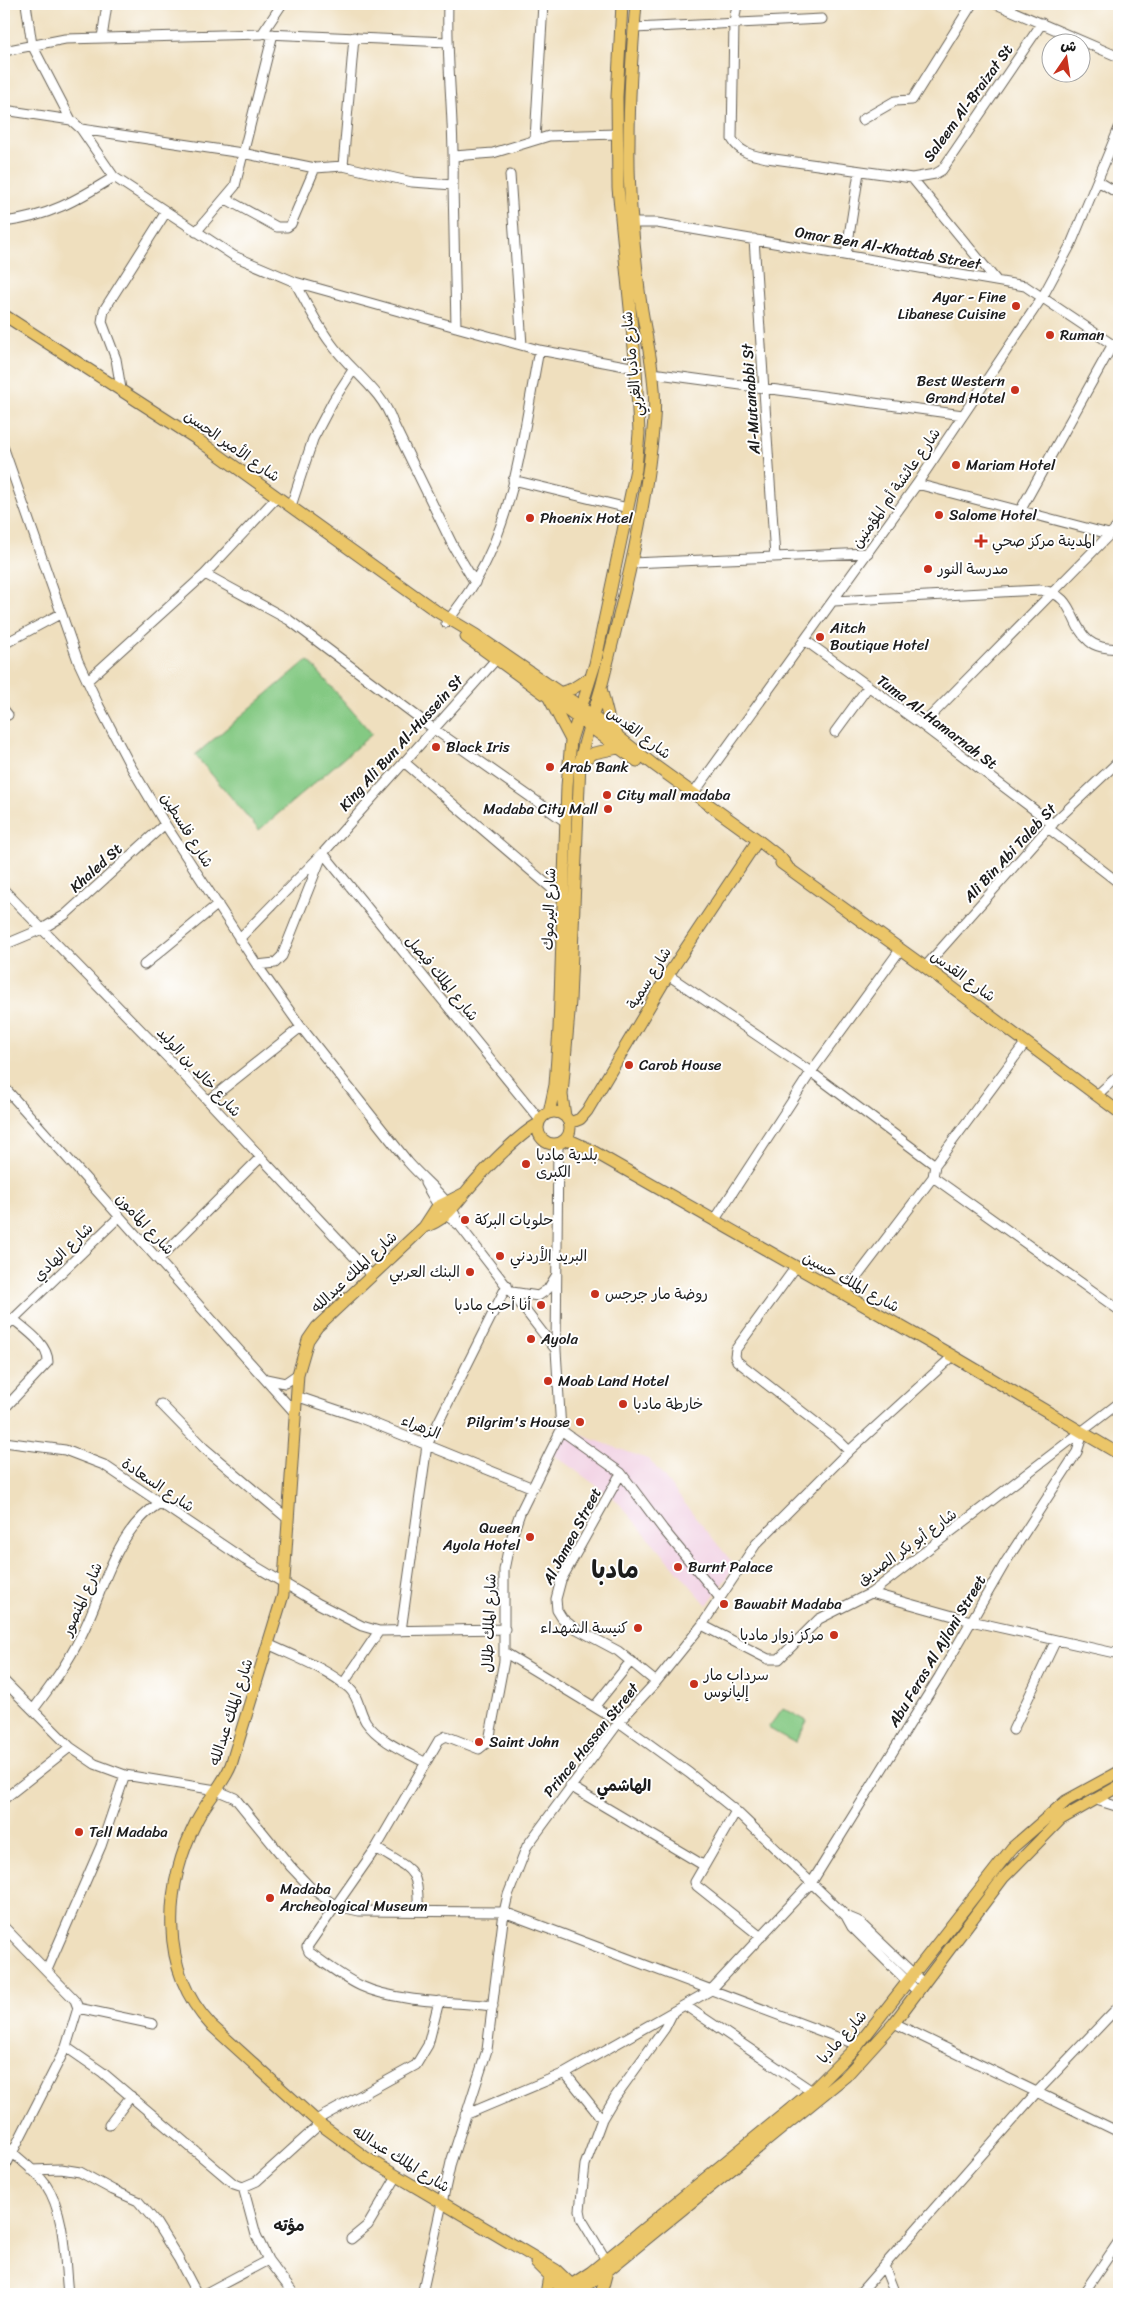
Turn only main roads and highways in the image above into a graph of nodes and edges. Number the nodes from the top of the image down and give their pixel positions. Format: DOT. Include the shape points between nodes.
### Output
graph roads {
  1 [pos="622,4"];
  2 [pos="636,4"];
  3 [pos="4,315"];
  4 [pos="591,676"];
  5 [pos="601,686"];
  6 [pos="554,694"];
  7 [pos="579,713"];
  8 [pos="589,721"];
  9 [pos="571,740"];
  10 [pos="618,743"];
  11 [pos="580,762"];
  12 [pos="677,785"];
  13 [pos="756,843"];
  14 [pos="1119,1112"];
  15 [pos="543,1119"];
  16 [pos="568,1120"];
  17 [pos="562,1142"];
  18 [pos="1119,1454"];
  19 [pos="1119,1772"];
  20 [pos="1119,1786"];
  21 [pos="607,2266"];
  22 [pos="591,2272"];
  23 [pos="553,2273"];
  24 [pos="570,2292"];
  25 [pos="546,2294"];
  26 [pos="601,2294"];
  1 -- 4 [label="main road, شارع مأدبا الغربي" via="618,188 636,368 639,433 636,470"];
  2 -- 5 [label="main road, شارع مأدبا الغربي" via="629,144 638,282 652,373 655,417 631,563"];
  3 -- 6 [label="main road, شارع الأمير الحسن" via="198,440"];
  4 -- 6 [label="main road" via="572,689"];
  4 -- 7 [label="main road, شارع مأدبا الغربي"];
  5 -- 8 [label="main road, شارع مأدبا الغربي"];
  5 -- 10 [label="main road"];
  6 -- 7 [label="main road, شارع الأمير الحسن"];
  6 -- 9 [label="main road"];
  7 -- 8 [label="main road, شارع الأمير الحسن"];
  7 -- 9 [label="main road, شارع اليرموك"];
  8 -- 10 [label="main road, شارع القدس"];
  8 -- 11 [label="main road, شارع اليرموك"];
  9 -- 15 [label="main road, شارع اليرموك" via="555,1085"];
  10 -- 11 [label="main road"];
  10 -- 12 [label="main road, شارع القدس"];
  11 -- 16 [label="main road, شارع اليرموك" via="570,1001 562,1095"];
  12 -- 13 [label="main road, شارع القدس"];
  12 -- 13 [label="main road, شارع القدس" via="694,793"];
  13 -- 14 [label="main road, شارع القدس"];
  13 -- 16 [label="main road, شارع سمية" via="668,975 587,1111 580,1120"];
  15 -- 16 [label="main road" via="557,1112"];
  15 -- 17 [label="main road" via="540,1135 543,1140 547,1143"];
  15 -- 23 [label="main road, شارع الملك عبدالله" via="317,1327 308,1340 298,1374 280,1606 231,1765 197,1820 176,1878 172,1925 178,1972 204,2017 318,2122 365,2157"];
  16 -- 17 [label="main road" via="570,1132"];
  17 -- 18 [label="main road, شارع الملك حسين" via="588,1149"];
  19 -- 21 [label="main road, شارع مادبا" via="1066,1801 1012,1848 858,2045 812,2091"];
  20 -- 21 [label="main road, شارع مادبا" via="1061,1819 1022,1858 894,2023 846,2076"];
  21 -- 22 [label="main road, شارع مادبا"];
  21 -- 24 [label="main road, شارع مادبا"];
  21 -- 26 [label="main road"];
  22 -- 23 [label="main road"];
  22 -- 24 [label="main road, شارع مادبا"];
  23 -- 24 [label="main road, شارع الملك عبدالله"];
  23 -- 25 [label="main road"];
}
